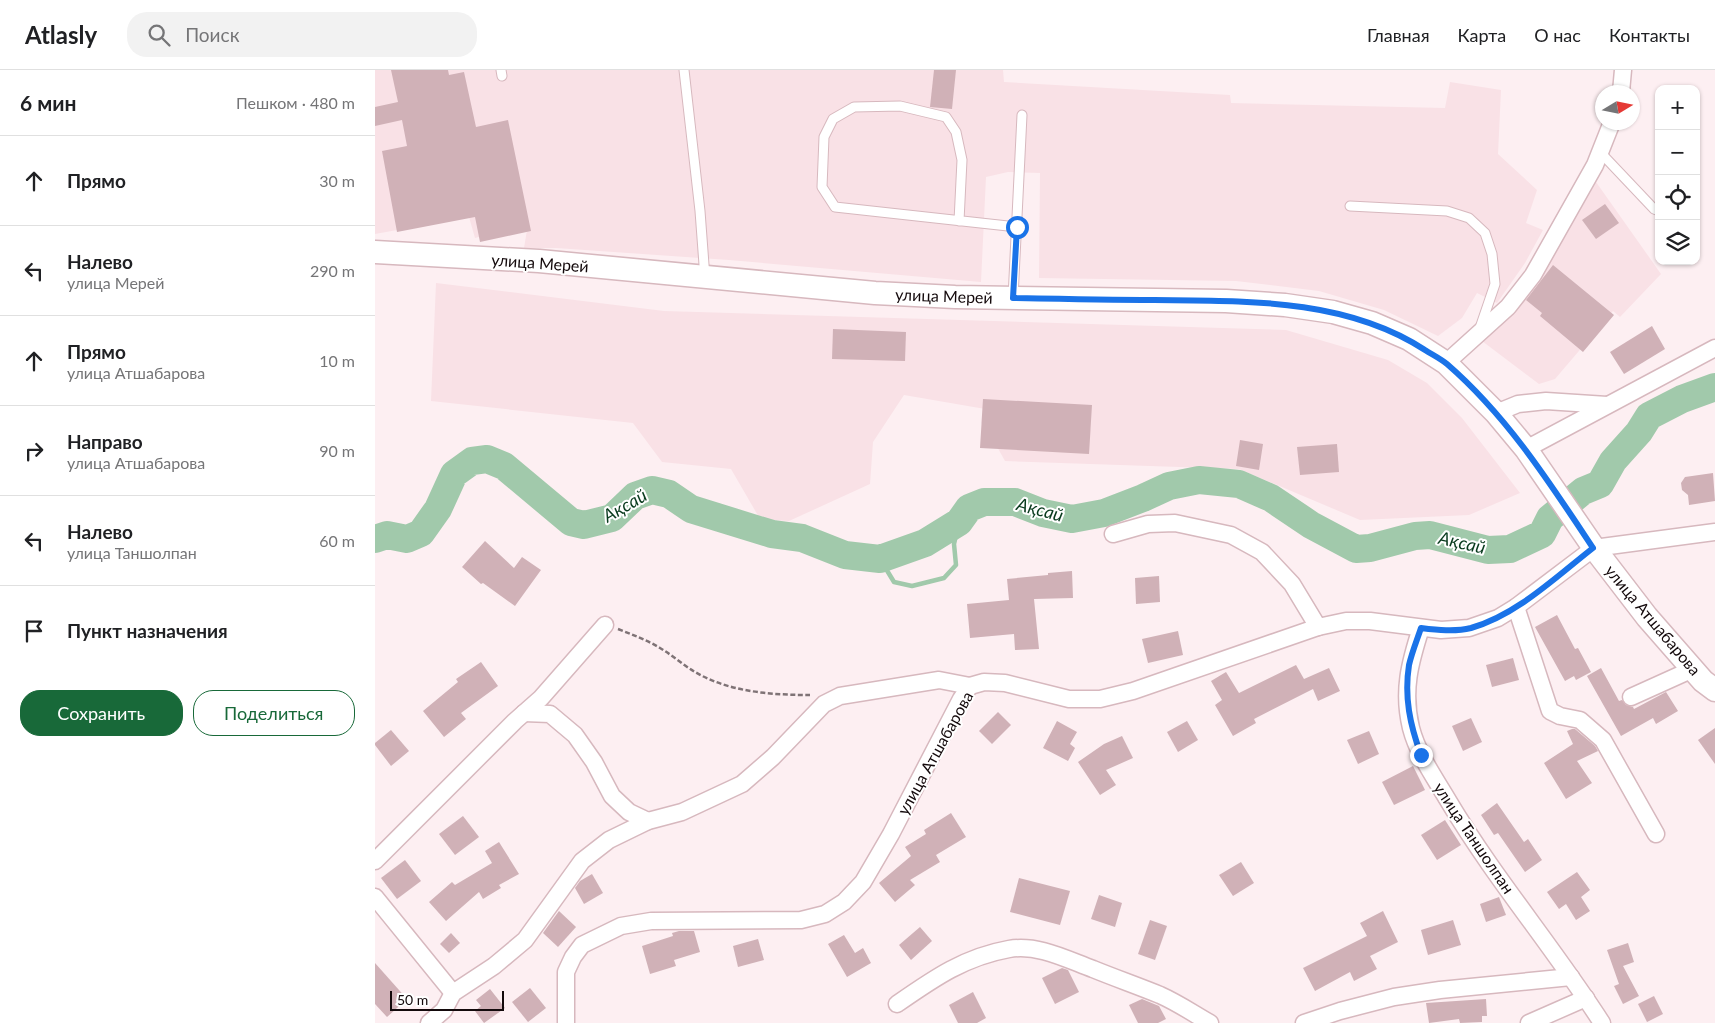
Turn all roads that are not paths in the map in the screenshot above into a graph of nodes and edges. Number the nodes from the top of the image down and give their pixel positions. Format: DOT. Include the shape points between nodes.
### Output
graph roads {
  1 [pos="684,70"];
  2 [pos="1623,70"];
  3 [pos="1622,85"];
  4 [pos="1022,115"];
  5 [pos="1609,130"];
  6 [pos="1600,152"];
  7 [pos="1350,206"];
  8 [pos="1655,209"];
  9 [pos="959,221"];
  10 [pos="1017,227"];
  11 [pos="375,252"];
  12 [pos="705,278"];
  13 [pos="1013,298"];
  14 [pos="1479,332"];
  15 [pos="1715,348"];
  16 [pos="1446,363"];
  17 [pos="1607,405"];
  18 [pos="1496,413"];
  19 [pos="1525,449"];
  20 [pos="1576,521"];
  21 [pos="1715,532"];
  22 [pos="1113,534"];
  23 [pos="1593,548"];
  24 [pos="1516,607"];
  25 [pos="605,625"];
  26 [pos="1318,627"];
  27 [pos="1421,628"];
  28 [pos="1693,669"];
  29 [pos="970,686"];
  30 [pos="1715,690"];
  31 [pos="1631,697"];
  32 [pos="524,713"];
  33 [pos="647,821"];
  34 [pos="1656,834"];
  35 [pos="375,861"];
  36 [pos="375,897"];
  37 [pos="1571,977"];
  38 [pos="453,993"];
  39 [pos="1586,998"];
  40 [pos="897,1004"];
  41 [pos="429,1023"];
  42 [pos="566,1023"];
  43 [pos="1211,1023"];
  44 [pos="1304,1023"];
  45 [pos="1529,1023"];
  46 [pos="1602,1023"];
  1 -- 12 [label="lane"];
  2 -- 3 [label="street"];
  4 -- 10 [label="lane"];
  5 -- 6 [label="street"];
  6 -- 8 [label="lane"];
  6 -- 14 [label="street" via="1533,275 1508,307"];
  7 -- 14 [label="lane" via="1447,211 1469,218 1485,233 1492,254 1495,284"];
  9 -- 9 [label="lane" via="835,207 822,187 824,137 833,119 854,107 900,106 946,117 956,132 962,160"];
  9 -- 10 [label="lane"];
  10 -- 13 [label="lane"];
  11 -- 12 [label="main road, улица Мерей" via="539,261"];
  12 -- 13 [label="main road, улица Мерей" via="875,293"];
  13 -- 16 [label="main road, улица Мерей" via="1227,301 1333,312 1372,323 1409,339"];
  14 -- 16 [label="street"];
  15 -- 17 [label="street"];
  16 -- 18 [label="main road, улица Мерей"];
  17 -- 18 [label="street" via="1546,401 1518,404"];
  17 -- 19 [label="street"];
  18 -- 19 [label="main road, улица Мерей"];
  19 -- 20 [label="main road, улица Мерей"];
  20 -- 23 [label="main road, улица Атшабарова"];
  21 -- 23 [label="street"];
  22 -- 26 [label="street" via="1148,524 1175,523 1231,535 1262,552 1292,584"];
  23 -- 24 [label="street, улица Атшабарова"];
  23 -- 28 [label="main road, улица Атшабарова"];
  24 -- 27 [label="street, улица Атшабарова" via="1498,618 1469,628"];
  24 -- 34 [label="street" via="1550,711 1581,720 1603,740"];
  25 -- 32 [label="street"];
  26 -- 27 [label="street, улица Атшабарова" via="1346,621 1370,621"];
  26 -- 29 [label="street, улица Атшабарова" via="1133,692 1100,699 1069,699 1005,683 984,682"];
  27 -- 37 [label="street, улица Таншолпан" via="1410,663 1407,691 1411,728 1421,755 1465,828"];
  28 -- 30 [label="main road, улица Атшабарова"];
  28 -- 31 [label="street"];
  29 -- 33 [label="street" via="939,680 840,696 824,704 742,784 682,812"];
  29 -- 42 [label="street, улица Атшабарова" via="863,882 844,902 825,914 801,920 651,921 621,926 582,945 573,957 566,972"];
  32 -- 33 [label="street" via="550,714 575,735 612,796 629,812"];
  32 -- 35 [label="street"];
  33 -- 38 [label="street" via="609,840 582,861 525,940"];
  36 -- 38 [label="street"];
  37 -- 39 [label="street, улица Таншолпан"];
  37 -- 44 [label="street" via="1394,997"];
  38 -- 41 [label="street" via="444,1010"];
  39 -- 45 [label="street"];
  39 -- 46 [label="street, улица Таншолпан"];
  40 -- 43 [label="street" via="962,962 1011,949 1028,949 1049,952 1162,996"];
}
